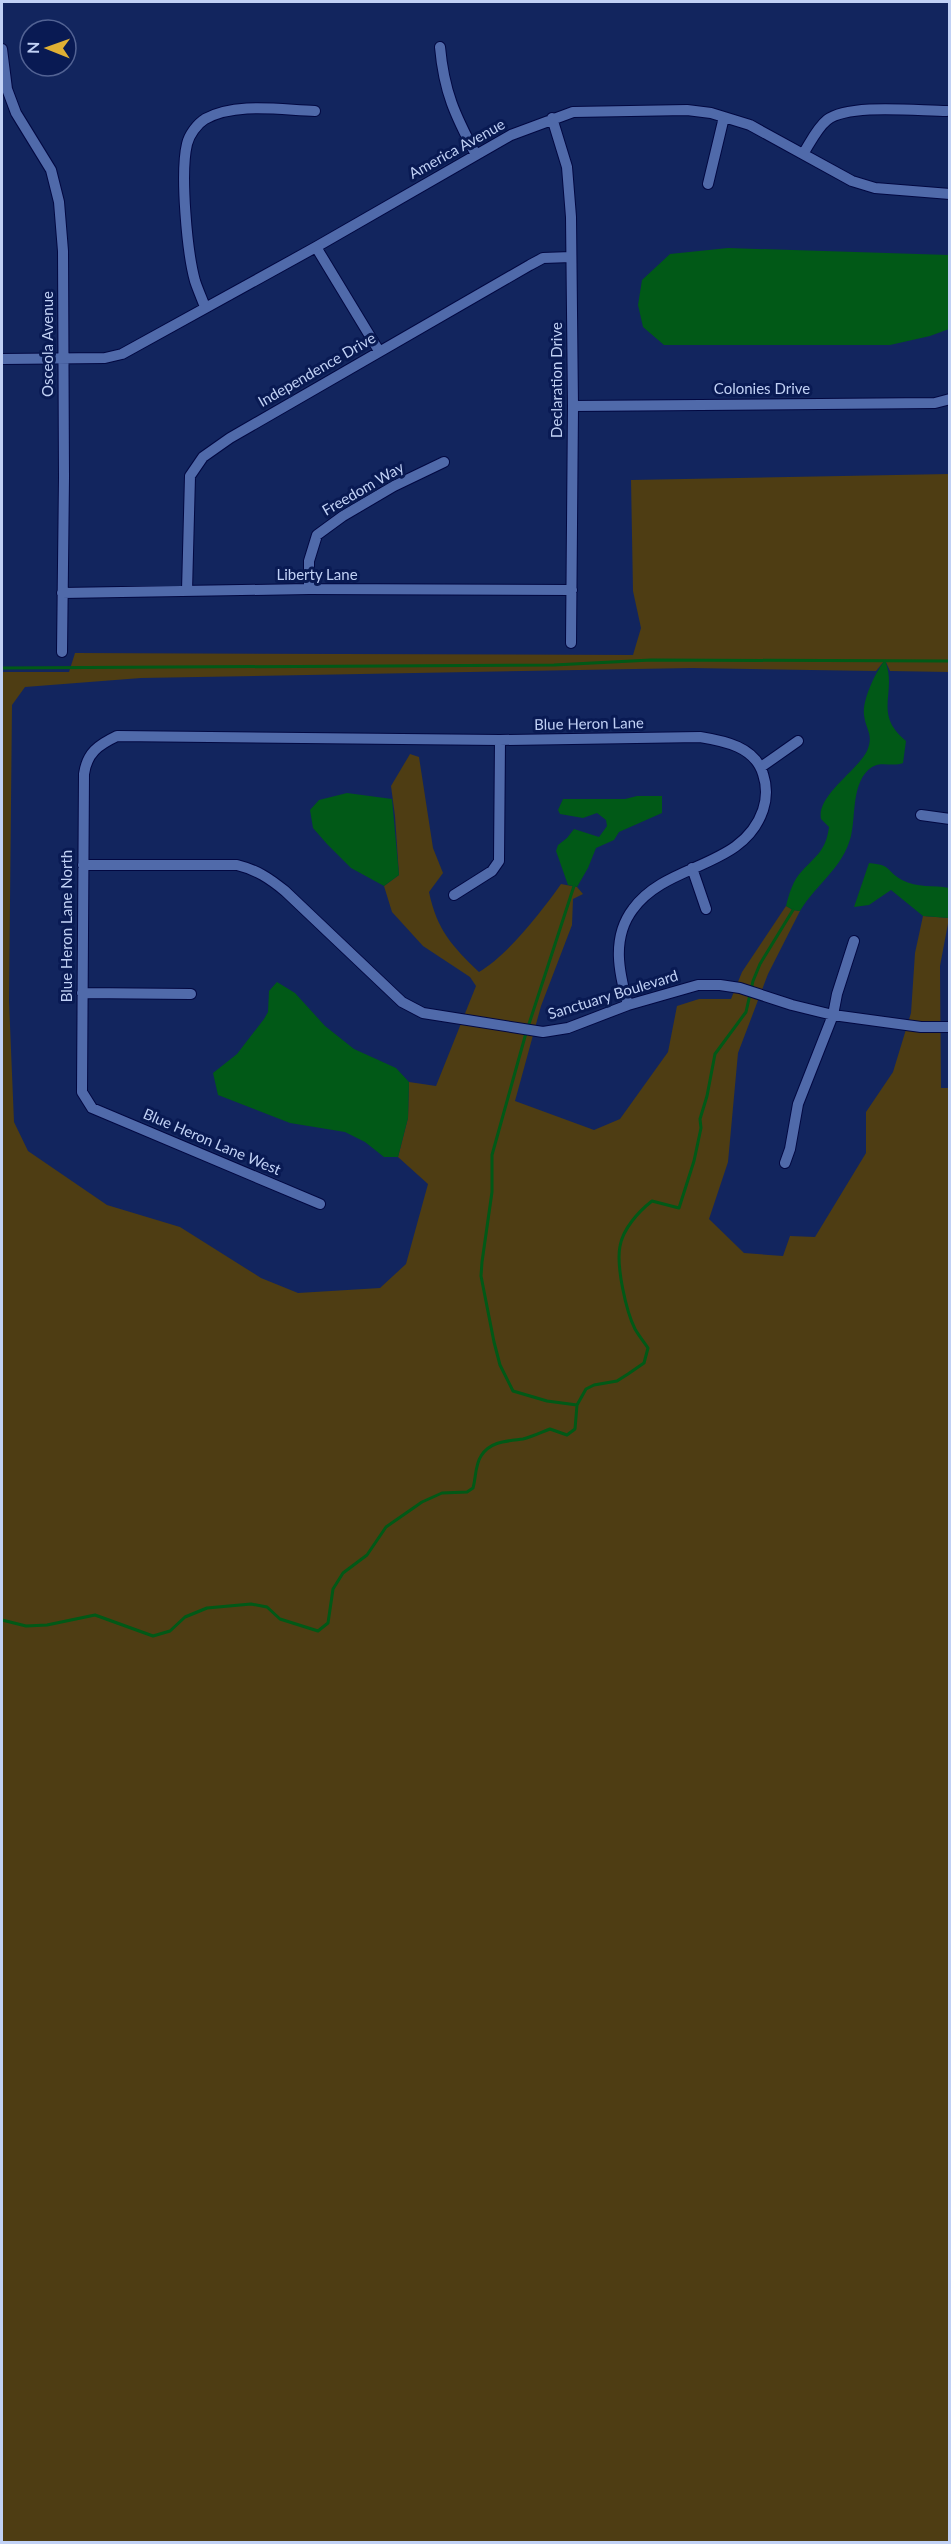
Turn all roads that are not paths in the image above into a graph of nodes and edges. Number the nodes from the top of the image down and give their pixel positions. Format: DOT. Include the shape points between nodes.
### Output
graph roads {
  1 [pos="440,47"];
  2 [pos="2,49"];
  3 [pos="315,111"];
  4 [pos="947,111"];
  5 [pos="724,117"];
  6 [pos="552,118"];
  7 [pos="803,154"];
  8 [pos="476,155"];
  9 [pos="708,184"];
  10 [pos="950,194"];
  11 [pos="316,247"];
  12 [pos="571,257"];
  13 [pos="205,307"];
  14 [pos="379,351"];
  15 [pos="2,359"];
  16 [pos="62,360"];
  17 [pos="950,399"];
  18 [pos="573,406"];
  19 [pos="444,462"];
  20 [pos="309,589"];
  21 [pos="187,591"];
  22 [pos="572,591"];
  23 [pos="62,593"];
  24 [pos="571,643"];
  25 [pos="62,652"];
  26 [pos="500,740"];
  27 [pos="798,741"];
  28 [pos="98,747"];
  29 [pos="761,767"];
  30 [pos="921,815"];
  31 [pos="950,819"];
  32 [pos="83,865"];
  33 [pos="692,868"];
  34 [pos="454,895"];
  35 [pos="706,909"];
  36 [pos="854,941"];
  37 [pos="82,993"];
  38 [pos="191,994"];
  39 [pos="628,1005"];
  40 [pos="833,1015"];
  41 [pos="946,1028"];
  42 [pos="92,1108"];
  43 [pos="785,1163"];
  44 [pos="320,1204"];
  1 -- 8 [label="street" via="449,101"];
  2 -- 16 [label="street, Osceola Avenue" via="7,89 16,113 51,170 59,202 63,251"];
  3 -- 13 [label="street" via="244,110 203,120 192,132 188,142 186,201 189,248"];
  4 -- 7 [label="street" via="842,112 827,120"];
  5 -- 6 [label="street, America Avenue" via="687,110 573,112"];
  5 -- 7 [label="street, America Avenue" via="750,125"];
  5 -- 9 [label="street"];
  6 -- 8 [label="street, America Avenue"];
  6 -- 12 [label="street, Declaration Drive" via="567,168"];
  7 -- 10 [label="street, America Avenue" via="852,181 875,188"];
  8 -- 11 [label="street, America Avenue"];
  11 -- 13 [label="street, America Avenue"];
  11 -- 14 [label="street"];
  12 -- 14 [label="street, Independence Drive" via="543,258"];
  12 -- 18 [label="street, Declaration Drive"];
  13 -- 16 [label="street, America Avenue" via="122,354"];
  14 -- 21 [label="street, Independence Drive" via="230,438 194,467 189,488"];
  15 -- 16 [label="street, America Avenue"];
  16 -- 23 [label="street, Osceola Avenue"];
  17 -- 18 [label="street, Colonies Drive" via="935,403"];
  18 -- 22 [label="street, Declaration Drive"];
  19 -- 20 [label="street, Freedom Way" via="394,486 317,534 309,561"];
  20 -- 21 [label="street, Liberty Lane"];
  20 -- 22 [label="street, Liberty Lane"];
  21 -- 23 [label="street, Liberty Lane"];
  22 -- 24 [label="street, Declaration Drive"];
  23 -- 25 [label="street, Osceola Avenue"];
  26 -- 28 [label="street, Blue Heron Lane" via="117,736"];
  26 -- 29 [label="street, Blue Heron Lane" via="700,737 724,740 739,747"];
  26 -- 34 [label="street" via="499,861 492,871"];
  27 -- 29 [label="street"];
  28 -- 32 [label="street, Blue Heron Lane North" via="86,761 84,774"];
  29 -- 33 [label="street" via="767,784 758,825 729,852"];
  30 -- 31 [label="street"];
  32 -- 37 [label="street, Blue Heron Lane North"];
  32 -- 39 [label="street, Sanctuary Boulevard" via="237,865 265,874 402,1002 423,1013 543,1032 568,1028"];
  33 -- 35 [label="street"];
  33 -- 39 [label="street" via="650,891 632,909 620,933 621,983"];
  36 -- 40 [label="street"];
  37 -- 38 [label="street"];
  37 -- 42 [label="street, Blue Heron Lane North" via="82,1092"];
  39 -- 40 [label="street, Sanctuary Boulevard" via="698,985 740,988"];
  40 -- 41 [label="street, Sanctuary Boulevard"];
  40 -- 43 [label="street" via="798,1104"];
  42 -- 44 [label="street, Blue Heron Lane West"];
}
